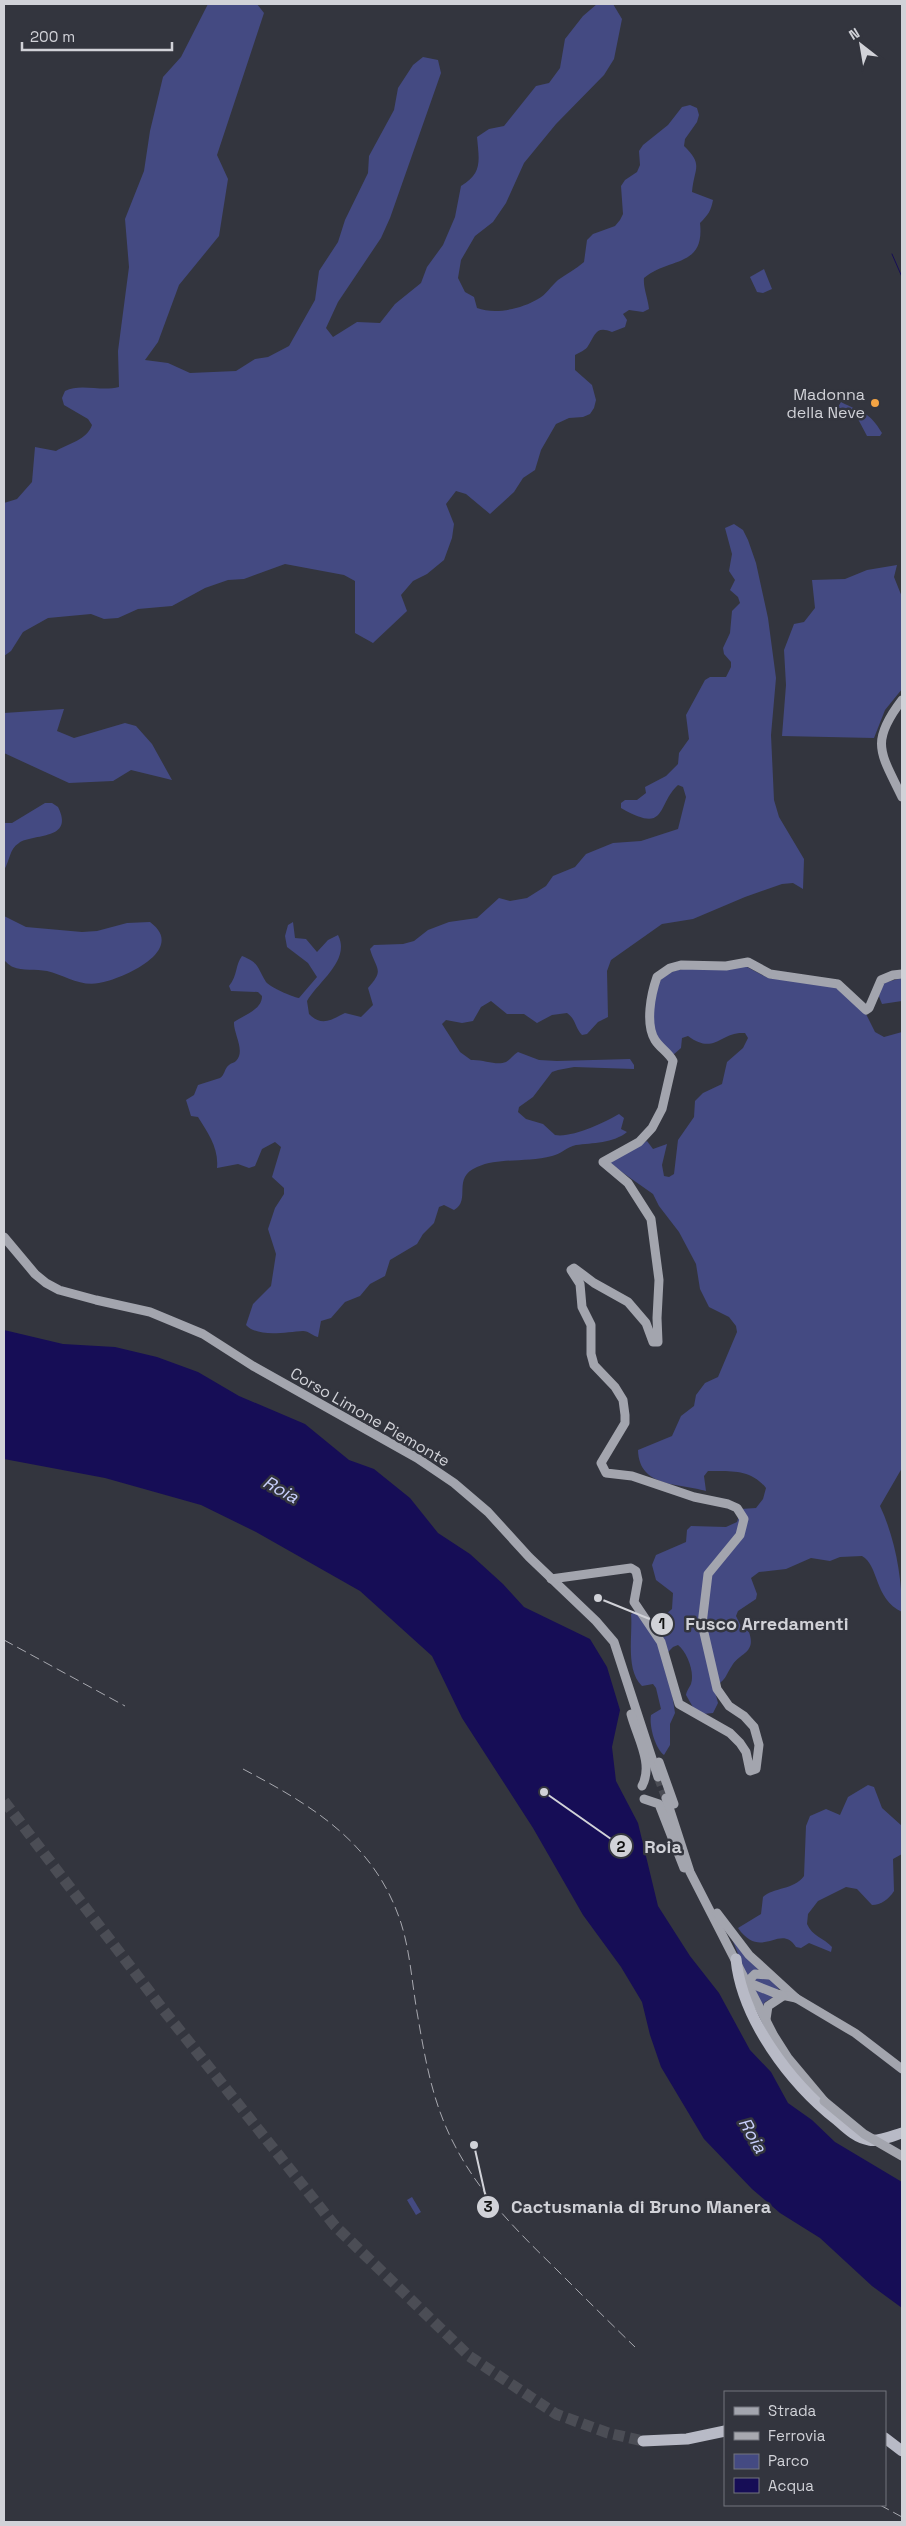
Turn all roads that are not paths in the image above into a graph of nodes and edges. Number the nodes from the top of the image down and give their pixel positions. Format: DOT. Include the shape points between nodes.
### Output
graph roads {
  1 [pos="902,700"];
  2 [pos="902,798"];
  3 [pos="902,974"];
  4 [pos="4,1237"];
  5 [pos="551,1579"];
  6 [pos="618,1650"];
  7 [pos="658,1777"];
  8 [pos="642,1786"];
  9 [pos="666,1798"];
  10 [pos="648,1800"];
  11 [pos="698,1886"];
  12 [pos="704,1898"];
  13 [pos="736,1959"];
  14 [pos="769,1975"];
  15 [pos="747,1982"];
  16 [pos="784,1996"];
  17 [pos="796,1998"];
  18 [pos="767,2021"];
  19 [pos="902,2068"];
  20 [pos="902,2133"];
  21 [pos="902,2156"];
  22 [pos="723,2432"];
  23 [pos="886,2439"];
  24 [pos="642,2441"];
  25 [pos="902,2451"];
  1 -- 2 [label="main road" via="884,728 880,744"];
  3 -- 5 [label="main road" via="881,980 866,1010 838,984 770,974 748,962 726,966 681,965 657,977 650,1030 673,1061 662,1109 652,1128 639,1142 603,1162 628,1183 651,1219 660,1280 658,1342 654,1342 646,1323 628,1302 594,1283 580,1270 571,1270 580,1284 582,1308 590,1326 590,1354 594,1365 623,1400 625,1423 601,1463 602,1470 728,1504 737,1508 744,1519 740,1535 708,1574 702,1624 717,1689 729,1706 754,1727 759,1745 756,1769 750,1771 746,1752 730,1733 679,1704 661,1642 634,1602 638,1574 634,1569"];
  4 -- 5 [label="main road, Corso Limone Piemonte" via="35,1274 59,1290 150,1312 203,1334 252,1366 417,1458 488,1512"];
  5 -- 6 [label="main road, Corso Limone Piemonte" via="607,1631"];
  6 -- 7 [label="main road, Corso Limone Piemonte"];
  6 -- 8 [label="main road" via="634,1726 648,1766"];
  6 -- 11 [label="main road" via="626,1660 689,1849"];
  9 -- 11 [label="main road" via="690,1872"];
  10 -- 11 [label="main road" via="662,1808 679,1858"];
  11 -- 12 [label="main road"];
  12 -- 13 [label="main road"];
  12 -- 14 [label="main road"];
  13 -- 15 [label="main road"];
  13 -- 20 [label="highway" via="738,1979 754,2014 767,2040 799,2086 860,2137 870,2140"];
  14 -- 15 [label="main road" via="755,1974"];
  14 -- 17 [label="main road"];
  15 -- 16 [label="main road"];
  15 -- 18 [label="main road"];
  16 -- 17 [label="main road"];
  16 -- 18 [label="main road" via="768,2006"];
  17 -- 19 [label="main road" via="855,2033"];
  18 -- 21 [label="main road, bridge" via="788,2058 824,2101 864,2134"];
  22 -- 24 [label="highway" via="687,2439"];
  23 -- 25 [label="highway"];
}
